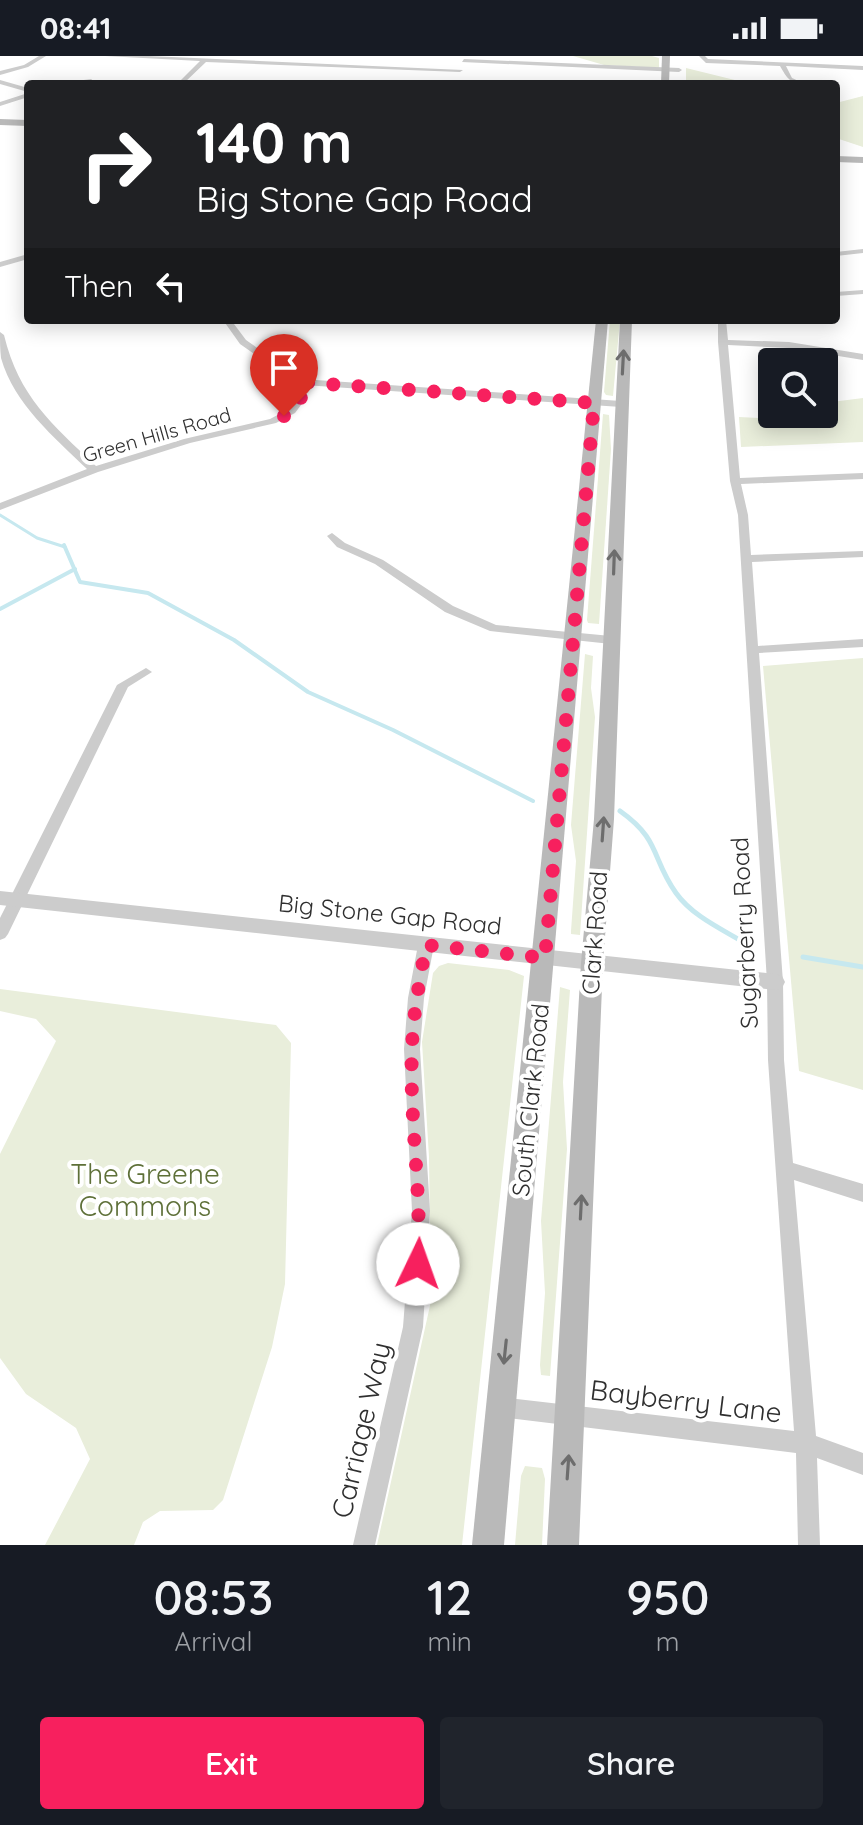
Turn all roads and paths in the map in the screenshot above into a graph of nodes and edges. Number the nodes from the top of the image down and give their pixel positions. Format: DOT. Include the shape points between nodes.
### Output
graph roads {
  1 [pos="43,56"];
  2 [pos="108,56"];
  3 [pos="666,56"];
  4 [pos="679,56"];
  5 [pos="702,56"];
  6 [pos="465,59"];
  7 [pos="204,60"];
  8 [pos="781,63"];
  9 [pos="863,68"];
  10 [pos="460,70"];
  11 [pos="666,70"];
  12 [pos="0,73"];
  13 [pos="679,74"];
  14 [pos="186,80"];
  15 [pos="455,80"];
  16 [pos="665,80"];
  17 [pos="792,80"];
  18 [pos="0,82"];
  19 [pos="24,91"];
  20 [pos="24,95"];
  21 [pos="0,104"];
  22 [pos="24,107"];
  23 [pos="0,123"];
  24 [pos="24,124"];
  25 [pos="840,161"];
  26 [pos="863,162"];
  27 [pos="863,251"];
  28 [pos="840,254"];
  29 [pos="24,257"];
  30 [pos="0,265"];
  31 [pos="863,292"];
  32 [pos="840,294"];
  33 [pos="230,324"];
  34 [pos="602,324"];
  35 [pos="626,324"];
  36 [pos="722,324"];
  37 [pos="0,335"];
  38 [pos="722,342"];
  39 [pos="863,357"];
  40 [pos="299,382"];
  41 [pos="594,403"];
  42 [pos="621,404"];
  43 [pos="94,470"];
  44 [pos="863,476"];
  45 [pos="735,481"];
  46 [pos="0,507"];
  47 [pos="332,536"];
  48 [pos="863,554"];
  49 [pos="745,559"];
  50 [pos="571,637"];
  51 [pos="611,640"];
  52 [pos="863,643"];
  53 [pos="751,650"];
  54 [pos="146,672"];
  55 [pos="9,899"];
  56 [pos="0,934"];
  57 [pos="426,945"];
  58 [pos="545,958"];
  59 [pos="592,963"];
  60 [pos="775,982"];
  61 [pos="785,1169"];
  62 [pos="863,1193"];
  63 [pos="500,1407"];
  64 [pos="571,1415"];
  65 [pos="805,1443"];
  66 [pos="863,1464"];
  67 [pos="364,1545"];
  68 [pos="488,1545"];
  69 [pos="563,1545"];
  70 [pos="809,1545"];
  1 -- 12 [label="street"];
  2 -- 7 [label="street"];
  3 -- 11 [label="main road"];
  4 -- 13 [label="main road"];
  5 -- 8 [label="street" via="706,61"];
  6 -- 10 [label="street"];
  6 -- 11 [label="street"];
  7 -- 10 [label="street"];
  7 -- 14 [label="street"];
  8 -- 9 [label="street"];
  8 -- 17 [label="street"];
  10 -- 15 [label="street"];
  11 -- 13 [label="street"];
  11 -- 16 [label="main road"];
  18 -- 19 [label="street"];
  20 -- 21 [label="street"];
  21 -- 22 [label="street"];
  23 -- 24 [label="main road"];
  25 -- 26 [label="main road"];
  27 -- 28 [label="street"];
  29 -- 30 [label="street"];
  31 -- 32 [label="street"];
  33 -- 40 [label="street" via="243,342"];
  34 -- 41 [label="main road, South Clark Road"];
  42 -- 35 [label="main road, Clark Road, one-way"];
  36 -- 38 [label="street, Sugarberry Road"];
  37 -- 43 [label="street" via="15,384"];
  38 -- 39 [label="street" via="789,345"];
  38 -- 45 [label="street, Sugarberry Road"];
  40 -- 41 [label="street"];
  40 -- 43 [label="street, Green Hills Road" via="298,405 273,421"];
  41 -- 42 [label="street"];
  41 -- 50 [label="main road, South Clark Road"];
  51 -- 42 [label="main road, Clark Road, one-way"];
  43 -- 46 [label="street, Green Hills Road"];
  44 -- 45 [label="street"];
  45 -- 49 [label="street, Sugarberry Road"];
  47 -- 50 [label="street" via="449,609 494,628"];
  48 -- 49 [label="street"];
  49 -- 53 [label="street, Sugarberry Road"];
  50 -- 51 [label="street"];
  50 -- 58 [label="main road, South Clark Road"];
  59 -- 51 [label="main road, Clark Road, one-way"];
  52 -- 53 [label="street"];
  53 -- 60 [label="street, Sugarberry Road"];
  54 -- 55 [label="street" via="123,685"];
  55 -- 56 [label="street"];
  55 -- 57 [label="street, Big Stone Gap Road"];
  57 -- 58 [label="street, Big Stone Gap Road"];
  57 -- 67 [label="street, Carriage Way" via="412,1049 421,1211 413,1327"];
  58 -- 59 [label="street, Big Stone Gap Road"];
  58 -- 63 [label="main road, South Clark Road, one-way"];
  59 -- 60 [label="street, Big Stone Gap Road"];
  64 -- 59 [label="main road, Clark Road, one-way"];
  60 -- 61 [label="street, Sugarberry Road"];
  61 -- 62 [label="street"];
  61 -- 65 [label="street, Sugarberry Road"];
  63 -- 64 [label="street, Bayberry Lane"];
  63 -- 68 [label="main road, South Clark Road"];
  64 -- 65 [label="street, Bayberry Lane"];
  69 -- 64 [label="main road, Clark Road, one-way"];
  65 -- 66 [label="street, Bayberry Lane"];
  65 -- 70 [label="street, Sugarberry Road"];
}
